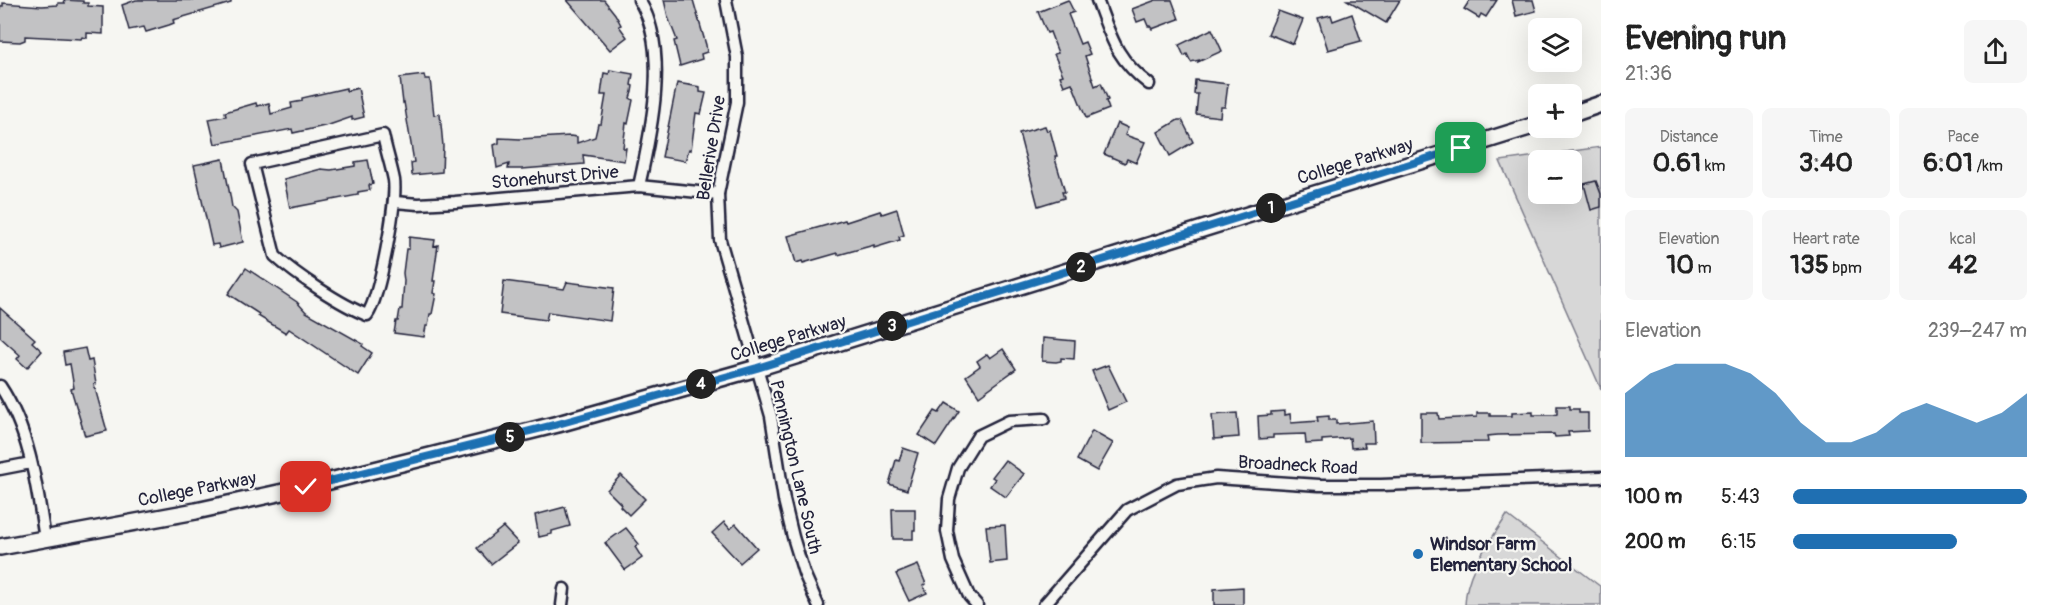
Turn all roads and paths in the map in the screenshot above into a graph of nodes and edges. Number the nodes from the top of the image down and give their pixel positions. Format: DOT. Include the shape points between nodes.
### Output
graph roads {
  1 [pos="639,0"];
  2 [pos="726,0"];
  3 [pos="1097,0"];
  4 [pos="1149,84"];
  5 [pos="1601,105"];
  6 [pos="1582,111"];
  7 [pos="1528,127"];
  8 [pos="639,186"];
  9 [pos="718,194"];
  10 [pos="395,202"];
  11 [pos="757,368"];
  12 [pos="0,386"];
  13 [pos="1044,419"];
  14 [pos="31,463"];
  15 [pos="0,469"];
  16 [pos="1601,477"];
  17 [pos="45,538"];
  18 [pos="0,547"];
  19 [pos="564,590"];
  20 [pos="562,605"];
  21 [pos="818,605"];
  22 [pos="977,605"];
  23 [pos="1044,605"];
  1 -- 8 [label="street" via="652,35 656,62 655,92"];
  2 -- 9 [label="street, Bellerive Drive" via="737,57 737,102"];
  3 -- 4 [label="street" via="1115,49"];
  5 -- 6 [label="main road"];
  7 -- 11 [label="main road, College Parkway"];
  8 -- 9 [label="street, Stonehurst Drive"];
  8 -- 10 [label="street, Stonehurst Drive" via="455,202"];
  9 -- 11 [label="street, Bellerive Drive" via="720,240"];
  10 -- 10 [label="street" via="383,135 252,164 275,256 285,266 367,315 380,283"];
  11 -- 17 [label="main road, College Parkway" via="558,424 306,487"];
  11 -- 21 [label="street, Pennington Lane South" via="771,416 784,500 804,573"];
  12 -- 14 [label="street" via="20,424"];
  13 -- 22 [label="street" via="1009,421 978,436 958,468 949,499 947,531 952,560"];
  14 -- 15 [label="street"];
  14 -- 17 [label="street"];
  16 -- 23 [label="street, Broadneck Road" via="1381,485 1215,478 1177,484 1127,510"];
  17 -- 18 [label="main road, College Parkway"];
  19 -- 20 [label="street"];
}
